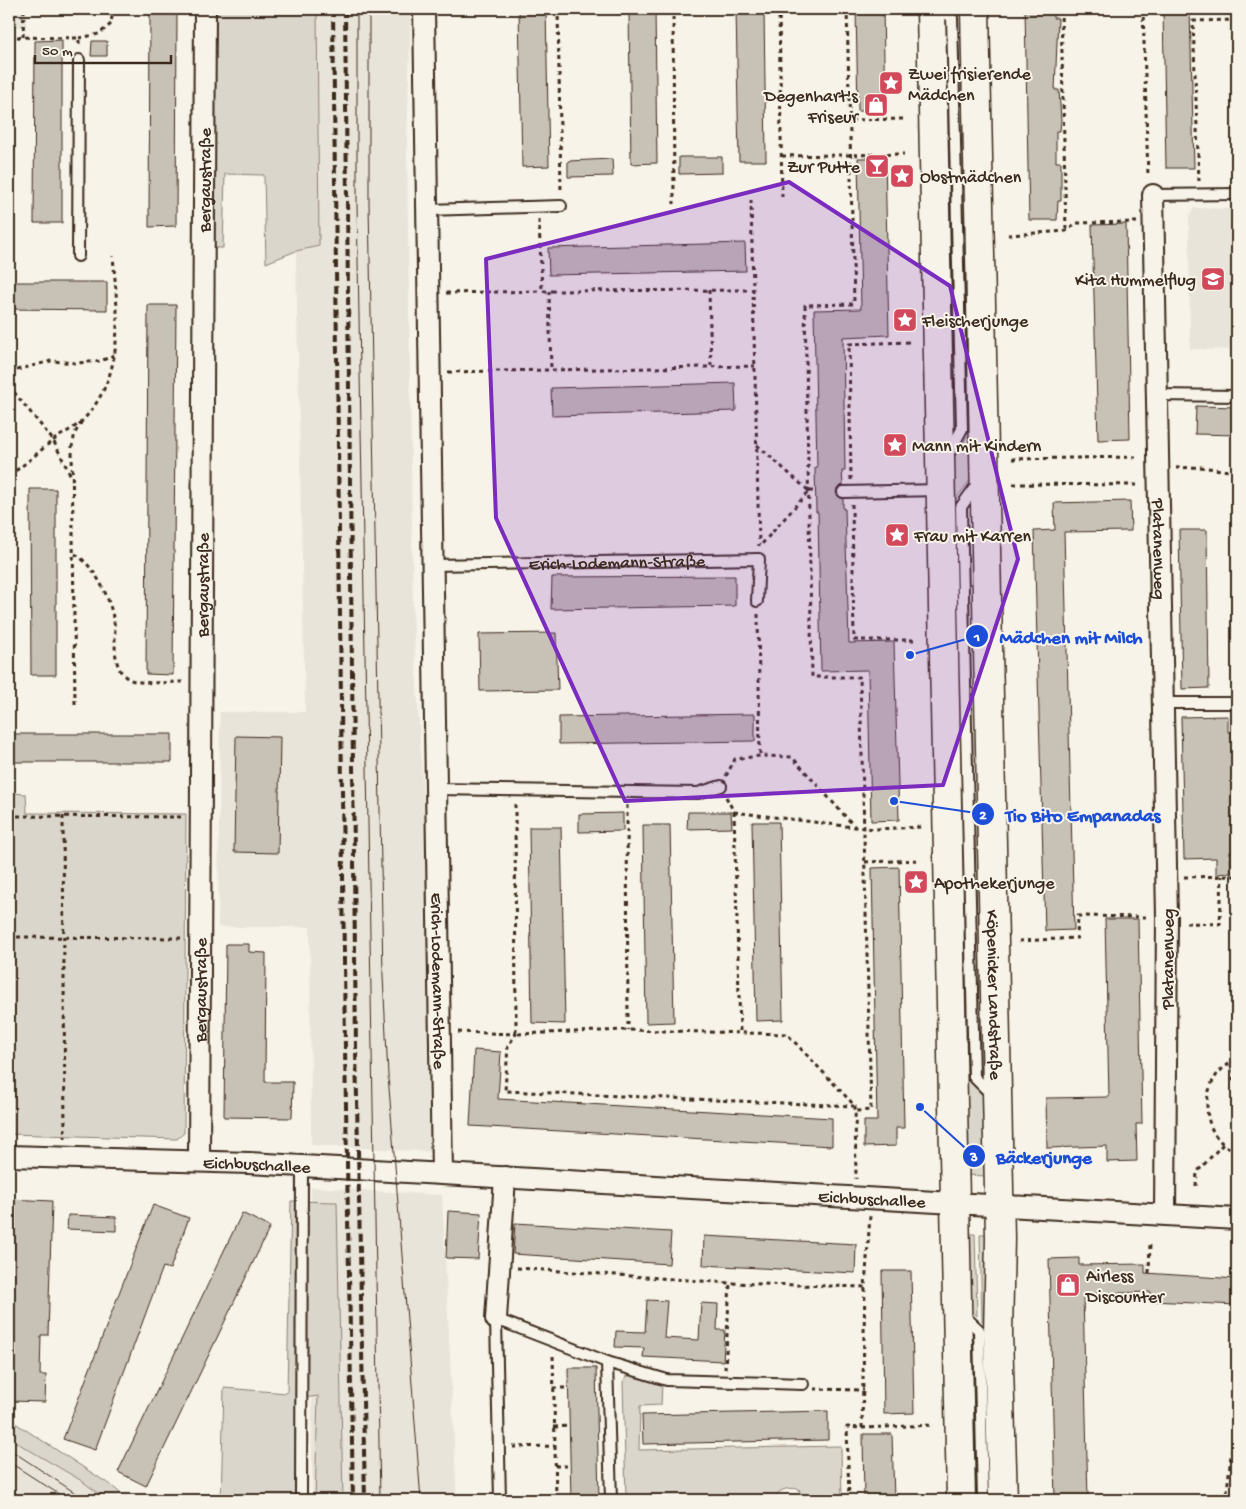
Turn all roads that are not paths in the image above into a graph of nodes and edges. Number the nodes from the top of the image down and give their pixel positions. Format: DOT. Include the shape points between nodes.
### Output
graph roads {
  1 [pos="205,9"];
  2 [pos="424,9"];
  3 [pos="931,9"];
  4 [pos="942,9"];
  5 [pos="975,9"];
  6 [pos="79,60"];
  7 [pos="1237,194"];
  8 [pos="1152,195"];
  9 [pos="561,206"];
  10 [pos="427,210"];
  11 [pos="78,256"];
  12 [pos="1157,395"];
  13 [pos="1237,396"];
  14 [pos="941,479"];
  15 [pos="843,492"];
  16 [pos="433,565"];
  17 [pos="758,601"];
  18 [pos="1162,703"];
  19 [pos="1237,703"];
  20 [pos="721,786"];
  21 [pos="436,789"];
  22 [pos="9,1156"];
  23 [pos="199,1161"];
  24 [pos="302,1166"];
  25 [pos="442,1174"];
  26 [pos="505,1177"];
  27 [pos="955,1202"];
  28 [pos="1000,1205"];
  29 [pos="1165,1214"];
  30 [pos="1237,1219"];
  31 [pos="956,1310"];
  32 [pos="496,1319"];
  33 [pos="607,1362"];
  34 [pos="803,1384"];
  35 [pos="301,1500"];
  36 [pos="500,1500"];
  37 [pos="611,1500"];
  38 [pos="960,1500"];
  39 [pos="983,1500"];
  40 [pos="1003,1500"];
  1 -- 23 [label="street, Bergaustraße"];
  2 -- 10 [label="street, Erich-Lodemann-Straße"];
  3 -- 14 [label="main road"];
  4 -- 14 [label="lane" via="952,18 962,429"];
  5 -- 28 [label="main road, Köpenicker Landstraße"];
  6 -- 11 [label="lane"];
  7 -- 8 [label="lane"];
  8 -- 12 [label="street, Platanenweg"];
  9 -- 10 [label="lane"];
  10 -- 16 [label="street, Erich-Lodemann-Straße"];
  12 -- 13 [label="lane"];
  12 -- 18 [label="street, Platanenweg"];
  14 -- 15 [label="lane"];
  14 -- 27 [label="main road"];
  16 -- 17 [label="lane, Erich-Lodemann-Straße" via="759,559"];
  16 -- 21 [label="street, Erich-Lodemann-Straße"];
  18 -- 19 [label="lane"];
  18 -- 29 [label="street, Platanenweg" via="1167,920"];
  20 -- 21 [label="lane" via="698,793"];
  21 -- 25 [label="street, Erich-Lodemann-Straße"];
  22 -- 23 [label="street, Eichbuschallee"];
  23 -- 24 [label="street, Eichbuschallee"];
  24 -- 25 [label="street, Eichbuschallee"];
  24 -- 35 [label="lane"];
  25 -- 26 [label="street, Eichbuschallee"];
  26 -- 27 [label="street, Eichbuschallee"];
  26 -- 32 [label="street"];
  27 -- 28 [label="street, Eichbuschallee"];
  27 -- 31 [label="main road"];
  28 -- 29 [label="street, Eichbuschallee"];
  28 -- 40 [label="main road, Köpenicker Landstraße" via="998,1334"];
  29 -- 30 [label="street, Eichbuschallee"];
  31 -- 38 [label="main road"];
  31 -- 39 [label="lane" via="979,1330"];
  32 -- 33 [label="lane"];
  32 -- 36 [label="lane"];
  33 -- 34 [label="lane" via="667,1380"];
  33 -- 37 [label="lane"];
}
